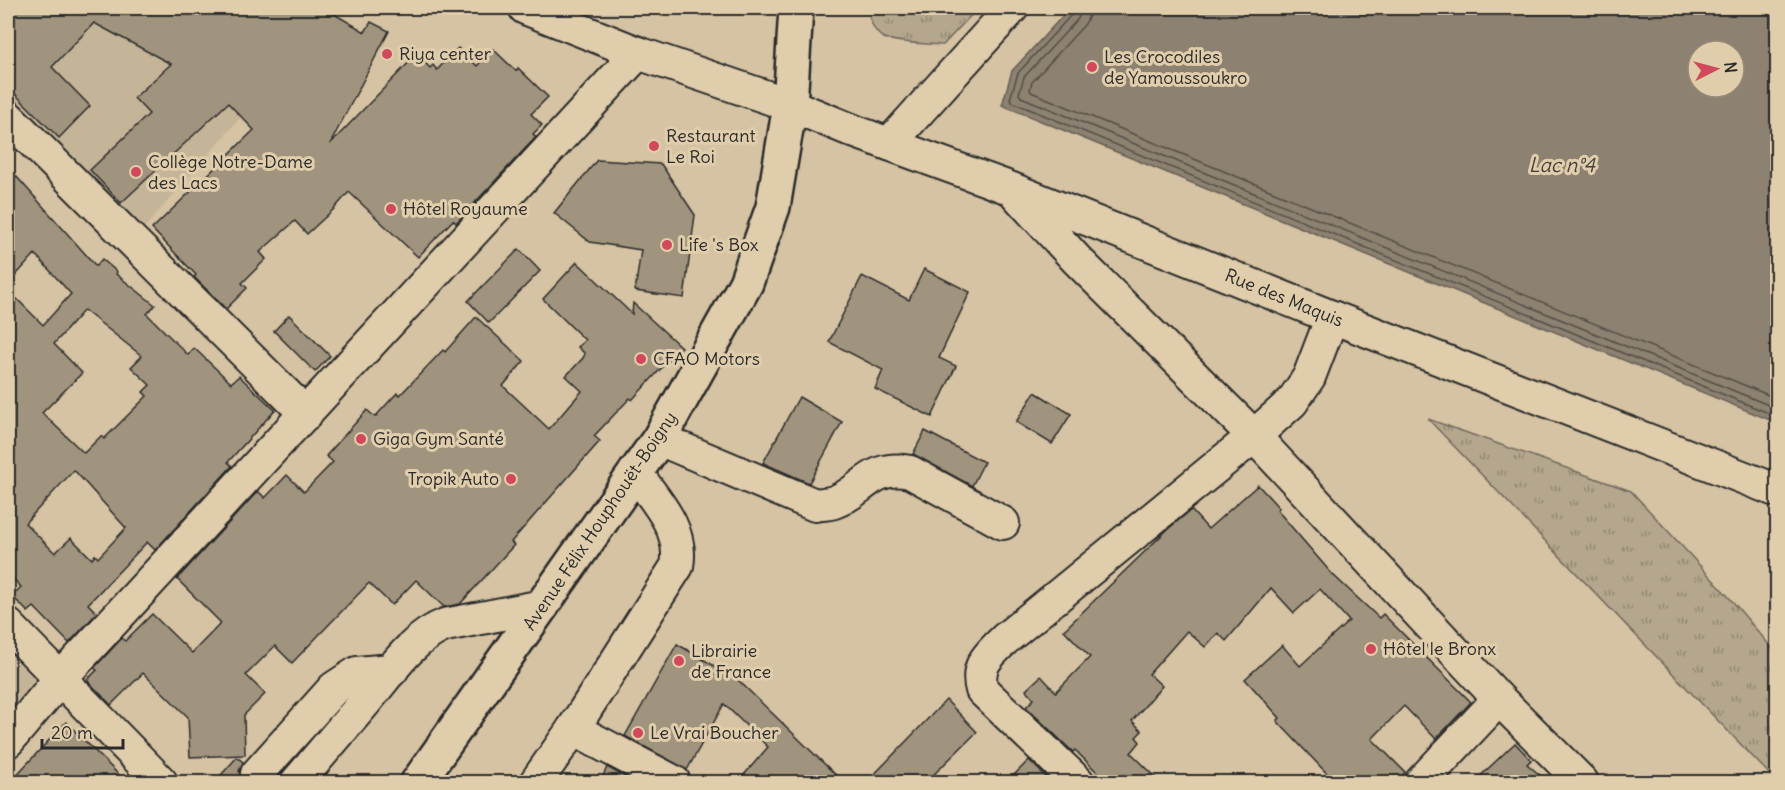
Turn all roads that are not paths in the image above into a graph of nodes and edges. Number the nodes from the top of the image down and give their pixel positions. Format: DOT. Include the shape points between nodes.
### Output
graph roads {
  1 [pos="525,8"];
  2 [pos="796,8"];
  3 [pos="1012,8"];
  4 [pos="638,53"];
  5 [pos="790,105"];
  6 [pos="8,117"];
  7 [pos="889,144"];
  8 [pos="1012,189"];
  9 [pos="1332,317"];
  10 [pos="306,414"];
  11 [pos="1254,435"];
  12 [pos="659,440"];
  13 [pos="635,472"];
  14 [pos="1778,491"];
  15 [pos="1004,523"];
  16 [pos="543,606"];
  17 [pos="8,625"];
  18 [pos="393,670"];
  19 [pos="60,679"];
  20 [pos="1499,699"];
  21 [pos="573,729"];
  22 [pos="8,741"];
  23 [pos="257,774"];
  24 [pos="1074,781"];
  25 [pos="161,783"];
  26 [pos="297,783"];
  27 [pos="418,783"];
  28 [pos="536,783"];
  29 [pos="674,783"];
  30 [pos="1421,783"];
  31 [pos="1582,783"];
  1 -- 4 [label="street, Rue des Maquis"];
  2 -- 5 [label="highway, Avenue Félix Houphouët-Boigny"];
  3 -- 7 [label="street"];
  4 -- 5 [label="street, Rue des Maquis"];
  4 -- 10 [label="street"];
  5 -- 7 [label="street, Rue des Maquis"];
  5 -- 12 [label="highway, Avenue Félix Houphouët-Boigny" via="773,207 746,283"];
  6 -- 10 [label="street"];
  7 -- 8 [label="street, Rue des Maquis"];
  8 -- 9 [label="street, Rue des Maquis"];
  8 -- 11 [label="street" via="1077,260"];
  9 -- 11 [label="street" via="1309,377 1292,402"];
  9 -- 14 [label="street, Rue des Maquis"];
  10 -- 19 [label="street"];
  11 -- 20 [label="street"];
  11 -- 24 [label="street" via="984,660 979,678 982,690"];
  12 -- 13 [label="highway, Avenue Félix Houphouët-Boigny"];
  12 -- 15 [label="street" via="815,506 835,502 885,471 899,470 910,472"];
  13 -- 16 [label="highway, Avenue Félix Houphouët-Boigny"];
  13 -- 21 [label="street" via="673,526 680,554 677,566"];
  16 -- 18 [label="street" via="432,630"];
  16 -- 27 [label="highway, Avenue Félix Houphouët-Boigny"];
  17 -- 19 [label="street"];
  18 -- 23 [label="street" via="357,673 334,688"];
  18 -- 26 [label="street"];
  19 -- 22 [label="street"];
  19 -- 25 [label="street"];
  20 -- 30 [label="street"];
  20 -- 31 [label="street"];
  21 -- 28 [label="street"];
  21 -- 29 [label="street"];
}
